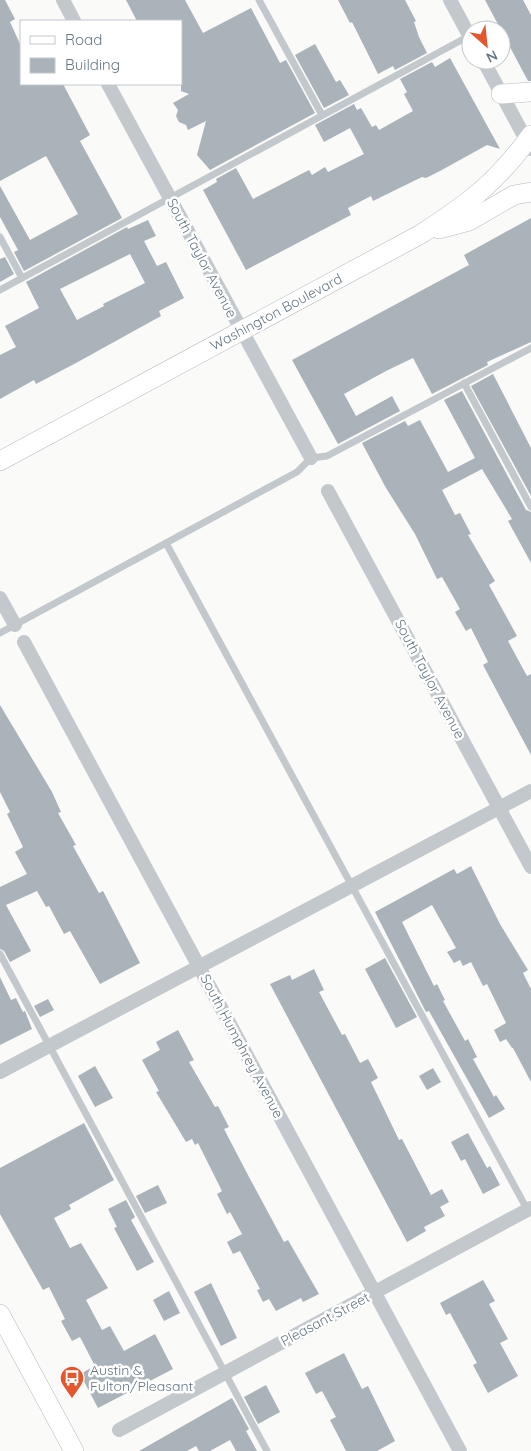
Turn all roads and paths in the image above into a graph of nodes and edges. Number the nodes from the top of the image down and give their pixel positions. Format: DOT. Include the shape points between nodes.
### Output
graph roads {
  1 [pos="63,0"];
  2 [pos="259,0"];
  3 [pos="450,0"];
  4 [pos="73,20"];
  5 [pos="461,20"];
  6 [pos="461,42"];
  7 [pos="488,70"];
  8 [pos="109,85"];
  9 [pos="531,92"];
  10 [pos="501,94"];
  11 [pos="322,115"];
  12 [pos="530,142"];
  13 [pos="531,192"];
  14 [pos="170,198"];
  15 [pos="421,234"];
  16 [pos="0,237"];
  17 [pos="22,278"];
  18 [pos="0,290"];
  19 [pos="242,331"];
  20 [pos="531,348"];
  21 [pos="464,383"];
  22 [pos="311,458"];
  23 [pos="0,461"];
  24 [pos="328,491"];
  25 [pos="531,506"];
  26 [pos="166,543"];
  27 [pos="0,598"];
  28 [pos="15,625"];
  29 [pos="0,633"];
  30 [pos="24,642"];
  31 [pos="531,791"];
  32 [pos="499,808"];
  33 [pos="531,867"];
  34 [pos="352,886"];
  35 [pos="0,954"];
  36 [pos="199,967"];
  37 [pos="50,1046"];
  38 [pos="0,1072"];
  39 [pos="530,1211"];
  40 [pos="374,1293"];
  41 [pos="0,1314"];
  42 [pos="225,1373"];
  43 [pos="119,1430"];
  44 [pos="74,1451"];
  45 [pos="267,1451"];
  46 [pos="460,1451"];
  1 -- 4 [label="street"];
  2 -- 11 [label="lane"];
  3 -- 5 [label="street"];
  6 -- 11 [label="lane"];
  7 -- 10 [label="street"];
  8 -- 14 [label="street, South Taylor Avenue"];
  9 -- 10 [label="street"];
  10 -- 12 [label="street"];
  11 -- 14 [label="lane"];
  12 -- 15 [label="street, Washington Boulevard" via="483,190"];
  13 -- 15 [label="street" via="514,195 469,221"];
  14 -- 17 [label="lane"];
  14 -- 19 [label="street, South Taylor Avenue"];
  15 -- 19 [label="street, Washington Boulevard"];
  16 -- 17 [label="lane"];
  17 -- 18 [label="lane"];
  19 -- 22 [label="street, South Taylor Avenue"];
  19 -- 23 [label="street, Washington Boulevard"];
  20 -- 21 [label="lane"];
  21 -- 22 [label="lane" via="327,456"];
  21 -- 25 [label="lane"];
  22 -- 26 [label="lane" via="297,472"];
  24 -- 32 [label="street, South Taylor Avenue"];
  26 -- 28 [label="lane"];
  26 -- 34 [label="lane"];
  27 -- 28 [label="street"];
  28 -- 29 [label="lane"];
  30 -- 36 [label="street, South Humphrey Avenue"];
  31 -- 32 [label="street"];
  32 -- 33 [label="street, South Taylor Avenue"];
  32 -- 34 [label="street"];
  34 -- 36 [label="street"];
  34 -- 39 [label="lane"];
  35 -- 37 [label="lane"];
  36 -- 37 [label="street"];
  36 -- 40 [label="street, South Humphrey Avenue"];
  37 -- 38 [label="street"];
  37 -- 42 [label="lane"];
  39 -- 40 [label="street, Pleasant Street"];
  40 -- 42 [label="street, Pleasant Street"];
  40 -- 46 [label="street, South Humphrey Avenue"];
  41 -- 44 [label="street"];
  42 -- 43 [label="street, Pleasant Street"];
  42 -- 45 [label="lane"];
}
